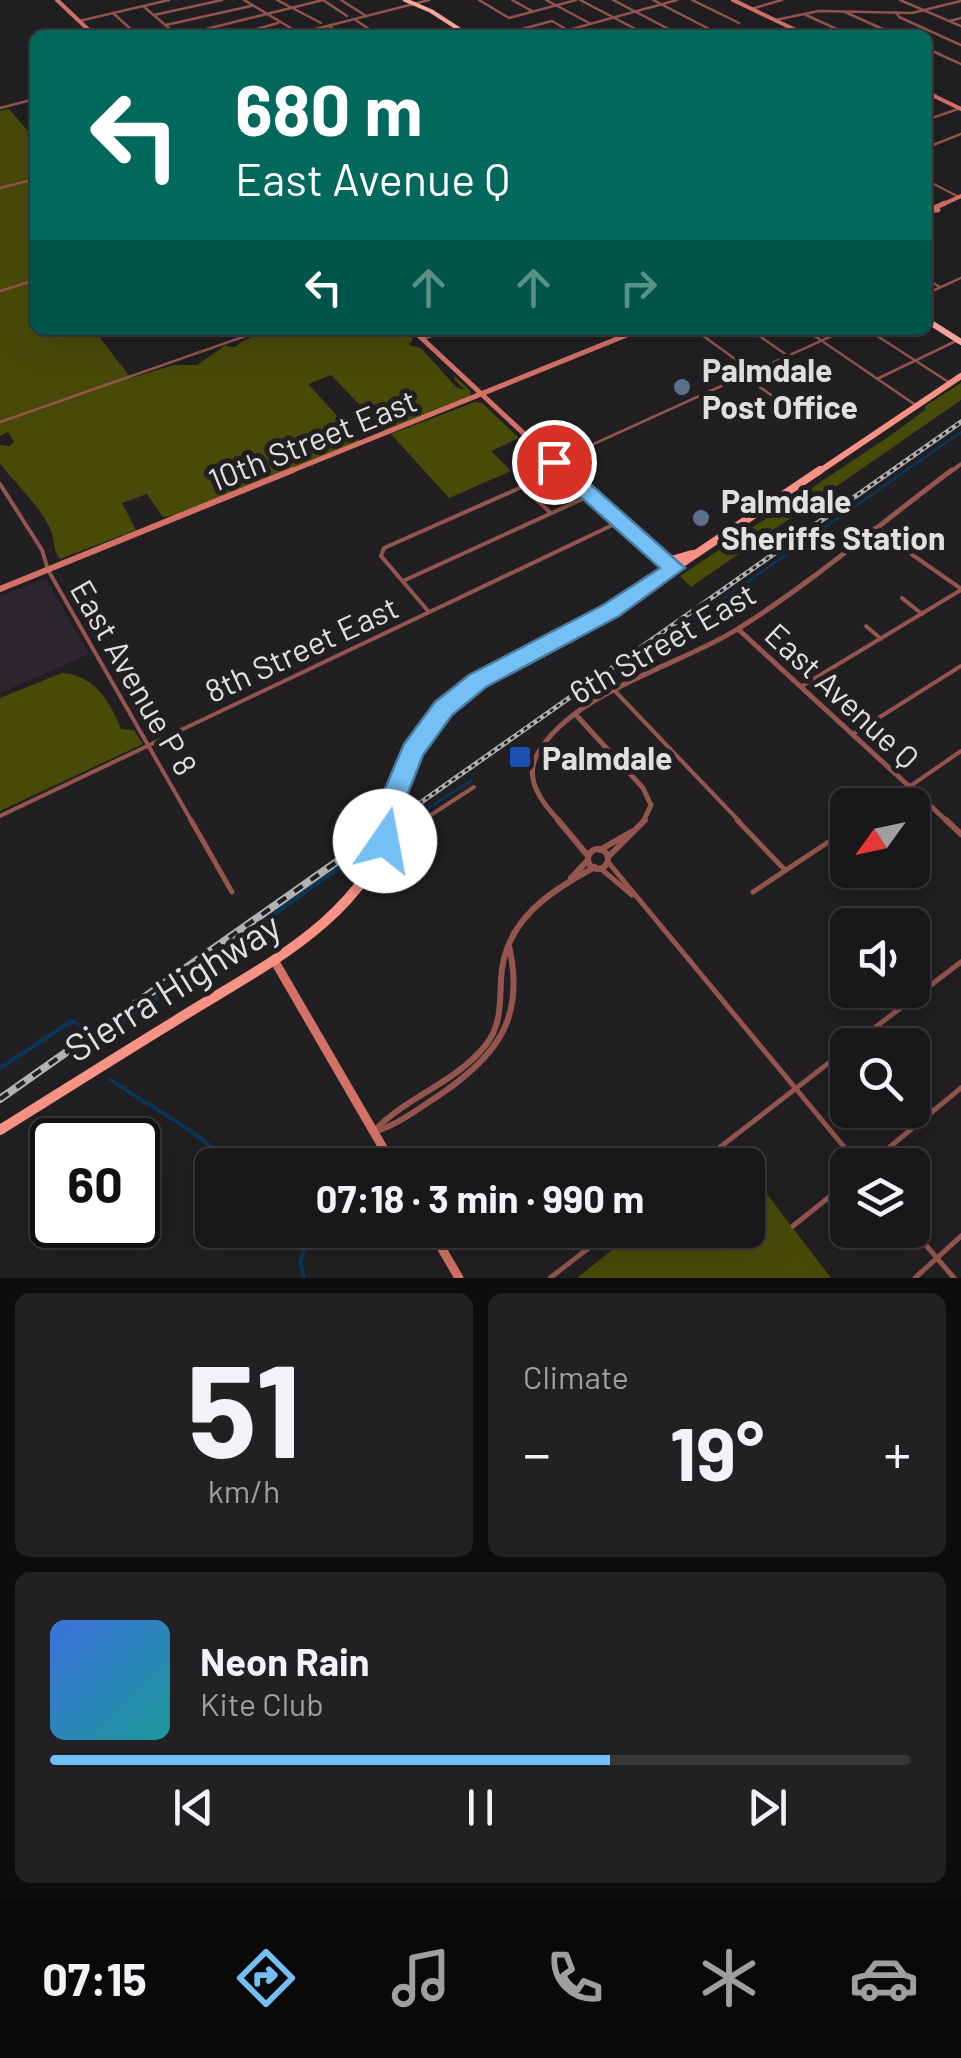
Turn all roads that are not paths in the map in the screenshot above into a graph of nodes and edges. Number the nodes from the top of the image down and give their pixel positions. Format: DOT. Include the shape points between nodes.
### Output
graph roads {
  1 [pos="57,0"];
  2 [pos="169,0"];
  3 [pos="222,0"];
  4 [pos="244,0"];
  5 [pos="277,0"];
  6 [pos="323,0"];
  7 [pos="341,0"];
  8 [pos="405,0"];
  9 [pos="428,0"];
  10 [pos="479,0"];
  11 [pos="512,0"];
  12 [pos="546,0"];
  13 [pos="578,0"];
  14 [pos="613,0"];
  15 [pos="653,0"];
  16 [pos="677,0"];
  17 [pos="692,0"];
  18 [pos="733,0"];
  19 [pos="782,0"];
  20 [pos="900,0"];
  21 [pos="937,0"];
  22 [pos="961,1"];
  23 [pos="416,4"];
  24 [pos="662,4"];
  25 [pos="944,4"];
  26 [pos="143,6"];
  27 [pos="251,6"];
  28 [pos="555,6"];
  29 [pos="289,8"];
  30 [pos="751,9"];
  31 [pos="841,10"];
  32 [pos="922,10"];
  33 [pos="532,12"];
  34 [pos="635,12"];
  35 [pos="896,12"];
  36 [pos="113,13"];
  37 [pos="802,13"];
  38 [pos="264,15"];
  39 [pos="154,16"];
  40 [pos="347,16"];
  41 [pos="366,16"];
  42 [pos="613,18"];
  43 [pos="961,18"];
  44 [pos="354,19"];
  45 [pos="79,20"];
  46 [pos="775,20"];
  47 [pos="279,22"];
  48 [pos="449,22"];
  49 [pos="950,22"];
  50 [pos="321,23"];
  51 [pos="739,23"];
  52 [pos="591,24"];
  53 [pos="166,26"];
  54 [pos="329,26"];
  55 [pos="961,26"];
  56 [pos="634,28"];
  57 [pos="668,29"];
  58 [pos="89,30"];
  59 [pos="132,30"];
  60 [pos="172,30"];
  61 [pos="201,30"];
  62 [pos="251,30"];
  63 [pos="294,30"];
  64 [pos="314,30"];
  65 [pos="335,30"];
  66 [pos="370,30"];
  67 [pos="461,30"];
  68 [pos="519,30"];
  69 [pos="568,30"];
  70 [pos="628,30"];
  71 [pos="638,30"];
  72 [pos="664,30"];
  73 [pos="711,30"];
  74 [pos="796,30"];
  75 [pos="839,30"];
  76 [pos="885,30"];
  77 [pos="926,30"];
  78 [pos="932,33"];
  79 [pos="961,45"];
  80 [pos="932,51"];
  81 [pos="961,64"];
  82 [pos="932,95"];
  83 [pos="30,101"];
  84 [pos="0,108"];
  85 [pos="960,108"];
  86 [pos="932,118"];
  87 [pos="961,134"];
  88 [pos="932,145"];
  89 [pos="30,180"];
  90 [pos="932,183"];
  91 [pos="0,188"];
  92 [pos="959,198"];
  93 [pos="932,210"];
  94 [pos="961,278"];
  95 [pos="30,282"];
  96 [pos="932,282"];
  97 [pos="940,287"];
  98 [pos="0,291"];
  99 [pos="932,291"];
  100 [pos="932,322"];
  101 [pos="250,335"];
  102 [pos="419,335"];
  103 [pos="434,335"];
  104 [pos="703,335"];
  105 [pos="758,335"];
  106 [pos="814,335"];
  107 [pos="834,335"];
  108 [pos="876,335"];
  109 [pos="624,336"];
  110 [pos="423,339"];
  111 [pos="822,340"];
  112 [pos="960,340"];
  113 [pos="788,356"];
  114 [pos="915,361"];
  115 [pos="752,372"];
  116 [pos="744,376"];
  117 [pos="961,376"];
  118 [pos="877,378"];
  119 [pos="950,384"];
  120 [pos="482,395"];
  121 [pos="776,399"];
  122 [pos="784,404"];
  123 [pos="917,406"];
  124 [pos="0,422"];
  125 [pos="730,422"];
  126 [pos="554,462"];
  127 [pos="961,464"];
  128 [pos="0,484"];
  129 [pos="590,496"];
  130 [pos="552,513"];
  131 [pos="621,522"];
  132 [pos="874,528"];
  133 [pos="657,554"];
  134 [pos="696,554"];
  135 [pos="674,568"];
  136 [pos="48,570"];
  137 [pos="403,581"];
  138 [pos="0,589"];
  139 [pos="961,590"];
  140 [pos="902,598"];
  141 [pos="429,612"];
  142 [pos="922,614"];
  143 [pos="866,626"];
  144 [pos="738,629"];
  145 [pos="881,638"];
  146 [pos="961,666"];
  147 [pos="801,687"];
  148 [pos="612,689"];
  149 [pos="577,716"];
  150 [pos="853,734"];
  151 [pos="149,746"];
  152 [pos="961,752"];
  153 [pos="474,787"];
  154 [pos="910,787"];
  155 [pos="394,798"];
  156 [pos="0,816"];
  157 [pos="631,832"];
  158 [pos="961,834"];
  159 [pos="830,841"];
  160 [pos="384,844"];
  161 [pos="600,850"];
  162 [pos="588,858"];
  163 [pos="608,860"];
  164 [pos="597,868"];
  165 [pos="785,870"];
  166 [pos="362,876"];
  167 [pos="565,884"];
  168 [pos="232,892"];
  169 [pos="753,892"];
  170 [pos="632,895"];
  171 [pos="274,960"];
  172 [pos="961,962"];
  173 [pos="875,1028"];
  174 [pos="830,1062"];
  175 [pos="795,1088"];
  176 [pos="961,1088"];
  177 [pos="0,1130"];
  178 [pos="374,1131"];
  179 [pos="384,1148"];
  180 [pos="719,1148"];
  181 [pos="845,1148"];
  182 [pos="889,1148"];
  183 [pos="830,1196"];
  184 [pos="793,1226"];
  185 [pos="961,1236"];
  186 [pos="442,1248"];
  187 [pos="589,1248"];
  188 [pos="928,1248"];
  189 [pos="937,1258"];
  190 [pos="459,1278"];
  191 [pos="550,1278"];
  192 [pos="914,1278"];
  193 [pos="954,1278"];
  1 -- 45 [label="main road"];
  2 -- 26 [label="street"];
  3 -- 39 [label="street"];
  4 -- 27 [label="street"];
  5 -- 29 [label="street"];
  6 -- 29 [label="street"];
  6 -- 40 [label="street"];
  7 -- 41 [label="street"];
  8 -- 23 [label="highway"];
  9 -- 23 [label="street"];
  10 -- 33 [label="street" via="509,18"];
  11 -- 33 [label="street"];
  12 -- 28 [label="street"];
  13 -- 28 [label="street"];
  13 -- 42 [label="street"];
  14 -- 34 [label="street"];
  15 -- 24 [label="street"];
  16 -- 24 [label="street"];
  17 -- 51 [label="street"];
  18 -- 30 [label="main road"];
  19 -- 30 [label="street"];
  20 -- 32 [label="street"];
  21 -- 25 [label="street"];
  22 -- 25 [label="street"];
  23 -- 41 [label="street"];
  23 -- 48 [label="highway"];
  23 -- 48 [label="highway"];
  24 -- 34 [label="street"];
  24 -- 73 [label="street"];
  25 -- 32 [label="street"];
  26 -- 36 [label="street"];
  26 -- 39 [label="street"];
  27 -- 38 [label="street"];
  27 -- 53 [label="street"];
  28 -- 33 [label="street"];
  28 -- 52 [label="street"];
  29 -- 38 [label="street"];
  29 -- 50 [label="street"];
  30 -- 46 [label="main road"];
  31 -- 35 [label="street"];
  31 -- 37 [label="street"];
  31 -- 76 [label="street"];
  32 -- 35 [label="street"];
  32 -- 49 [label="street"];
  34 -- 42 [label="street"];
  34 -- 57 [label="street"];
  35 -- 77 [label="street"];
  36 -- 45 [label="street"];
  36 -- 59 [label="street"];
  37 -- 46 [label="street"];
  37 -- 75 [label="street"];
  38 -- 47 [label="street"];
  38 -- 61 [label="street"];
  39 -- 53 [label="street"];
  41 -- 44 [label="street"];
  42 -- 52 [label="street"];
  42 -- 56 [label="street"];
  43 -- 49 [label="street"];
  44 -- 54 [label="street"];
  44 -- 66 [label="street"];
  45 -- 58 [label="main road"];
  46 -- 74 [label="main road"];
  47 -- 62 [label="street"];
  47 -- 63 [label="street"];
  48 -- 67 [label="highway"];
  49 -- 55 [label="street"];
  52 -- 69 [label="street"];
  53 -- 60 [label="street"];
  54 -- 64 [label="street"];
  54 -- 65 [label="street"];
  56 -- 70 [label="street"];
  56 -- 71 [label="street"];
  57 -- 72 [label="street"];
  68 -- 69 [label="street" via="552,21"];
  78 -- 79 [label="street"];
  80 -- 81 [label="street"];
  82 -- 85 [label="main road"];
  83 -- 84 [label="street"];
  85 -- 86 [label="street"];
  87 -- 88 [label="street"];
  89 -- 91 [label="street"];
  90 -- 92 [label="street"];
  92 -- 93 [label="main road"];
  94 -- 97 [label="street"];
  95 -- 98 [label="street"];
  96 -- 97 [label="street"];
  97 -- 99 [label="street"];
  100 -- 112 [label="highway"];
  101 -- 124 [label="street"];
  102 -- 110 [label="main road"];
  103 -- 110 [label="street"];
  104 -- 115 [label="street"];
  105 -- 113 [label="street"];
  106 -- 111 [label="street"];
  107 -- 111 [label="street"];
  108 -- 114 [label="street"];
  109 -- 120 [label="main road, 10th Street East"];
  110 -- 120 [label="main road"];
  111 -- 113 [label="street"];
  111 -- 118 [label="street"];
  112 -- 114 [label="street"];
  113 -- 115 [label="street"];
  114 -- 118 [label="street"];
  114 -- 119 [label="street"];
  115 -- 116 [label="street"];
  116 -- 121 [label="street"];
  116 -- 126 [label="street"];
  117 -- 119 [label="main road, Sierra Highway"];
  118 -- 123 [label="street"];
  119 -- 123 [label="main road, Sierra Highway"];
  120 -- 126 [label="main road"];
  120 -- 136 [label="main road, 10th Street East"];
  121 -- 122 [label="street"];
  121 -- 125 [label="street"];
  123 -- 134 [label="main road, Sierra Highway"];
  126 -- 129 [label="main road"];
  127 -- 132 [label="street, 6th Street East"];
  128 -- 136 [label="street, East Avenue P 8"];
  129 -- 130 [label="street"];
  129 -- 131 [label="main road"];
  130 -- 137 [label="street"];
  130 -- 137 [label="street" via="518,488 380,552"];
  131 -- 133 [label="main road"];
  131 -- 141 [label="street, 8th Street East"];
  132 -- 139 [label="street"];
  132 -- 144 [label="street, 6th Street East"];
  133 -- 134 [label="main road" via="674,560"];
  133 -- 135 [label="main road"];
  134 -- 135 [label="main road, Sierra Highway"];
  135 -- 155 [label="main road, Sierra Highway" via="460,694 412,751"];
  136 -- 138 [label="main road, 10th Street East"];
  136 -- 151 [label="street, East Avenue P 8"];
  137 -- 141 [label="street"];
  139 -- 142 [label="street"];
  140 -- 142 [label="street"];
  141 -- 151 [label="street, 8th Street East"];
  142 -- 145 [label="street"];
  143 -- 145 [label="street"];
  144 -- 147 [label="street, East Avenue Q"];
  144 -- 148 [label="street, 6th Street East"];
  145 -- 147 [label="street"];
  146 -- 150 [label="street"];
  147 -- 150 [label="street, East Avenue Q"];
  148 -- 149 [label="street, 6th Street East"];
  148 -- 165 [label="street"];
  149 -- 157 [label="street" via="649,797 650,812"];
  149 -- 162 [label="street, 6th Street East" via="540,749 531,768 537,792"];
  150 -- 154 [label="street, East Avenue Q"];
  151 -- 156 [label="street, 8th Street East"];
  151 -- 168 [label="street, East Avenue P 8"];
  152 -- 154 [label="street"];
  153 -- 160 [label="street"];
  154 -- 158 [label="street, East Avenue Q"];
  155 -- 160 [label="main road, Sierra Highway"];
  155 -- 166 [label="main road, Sierra Highway"];
  157 -- 161 [label="street"];
  157 -- 163 [label="street"];
  159 -- 165 [label="street"];
  160 -- 166 [label="main road, Sierra Highway"];
  161 -- 162 [label="street"];
  161 -- 163 [label="street"];
  162 -- 164 [label="street"];
  162 -- 167 [label="street"];
  163 -- 164 [label="street"];
  163 -- 170 [label="street"];
  164 -- 167 [label="street"];
  164 -- 170 [label="street"];
  165 -- 169 [label="street"];
  166 -- 171 [label="main road, Sierra Highway" via="324,922"];
  167 -- 178 [label="street" via="526,914 508,945 513,1002 494,1052 393,1126"];
  170 -- 175 [label="street"];
  171 -- 177 [label="main road, Sierra Highway"];
  171 -- 178 [label="main road"];
  172 -- 173 [label="street"];
  174 -- 175 [label="street"];
  175 -- 180 [label="street"];
  175 -- 181 [label="street"];
  176 -- 182 [label="street"];
  178 -- 179 [label="main road"];
  183 -- 184 [label="street"];
  185 -- 189 [label="street"];
  186 -- 190 [label="main road"];
  187 -- 191 [label="street"];
  188 -- 189 [label="street"];
  189 -- 192 [label="street"];
  189 -- 193 [label="street"];
}
